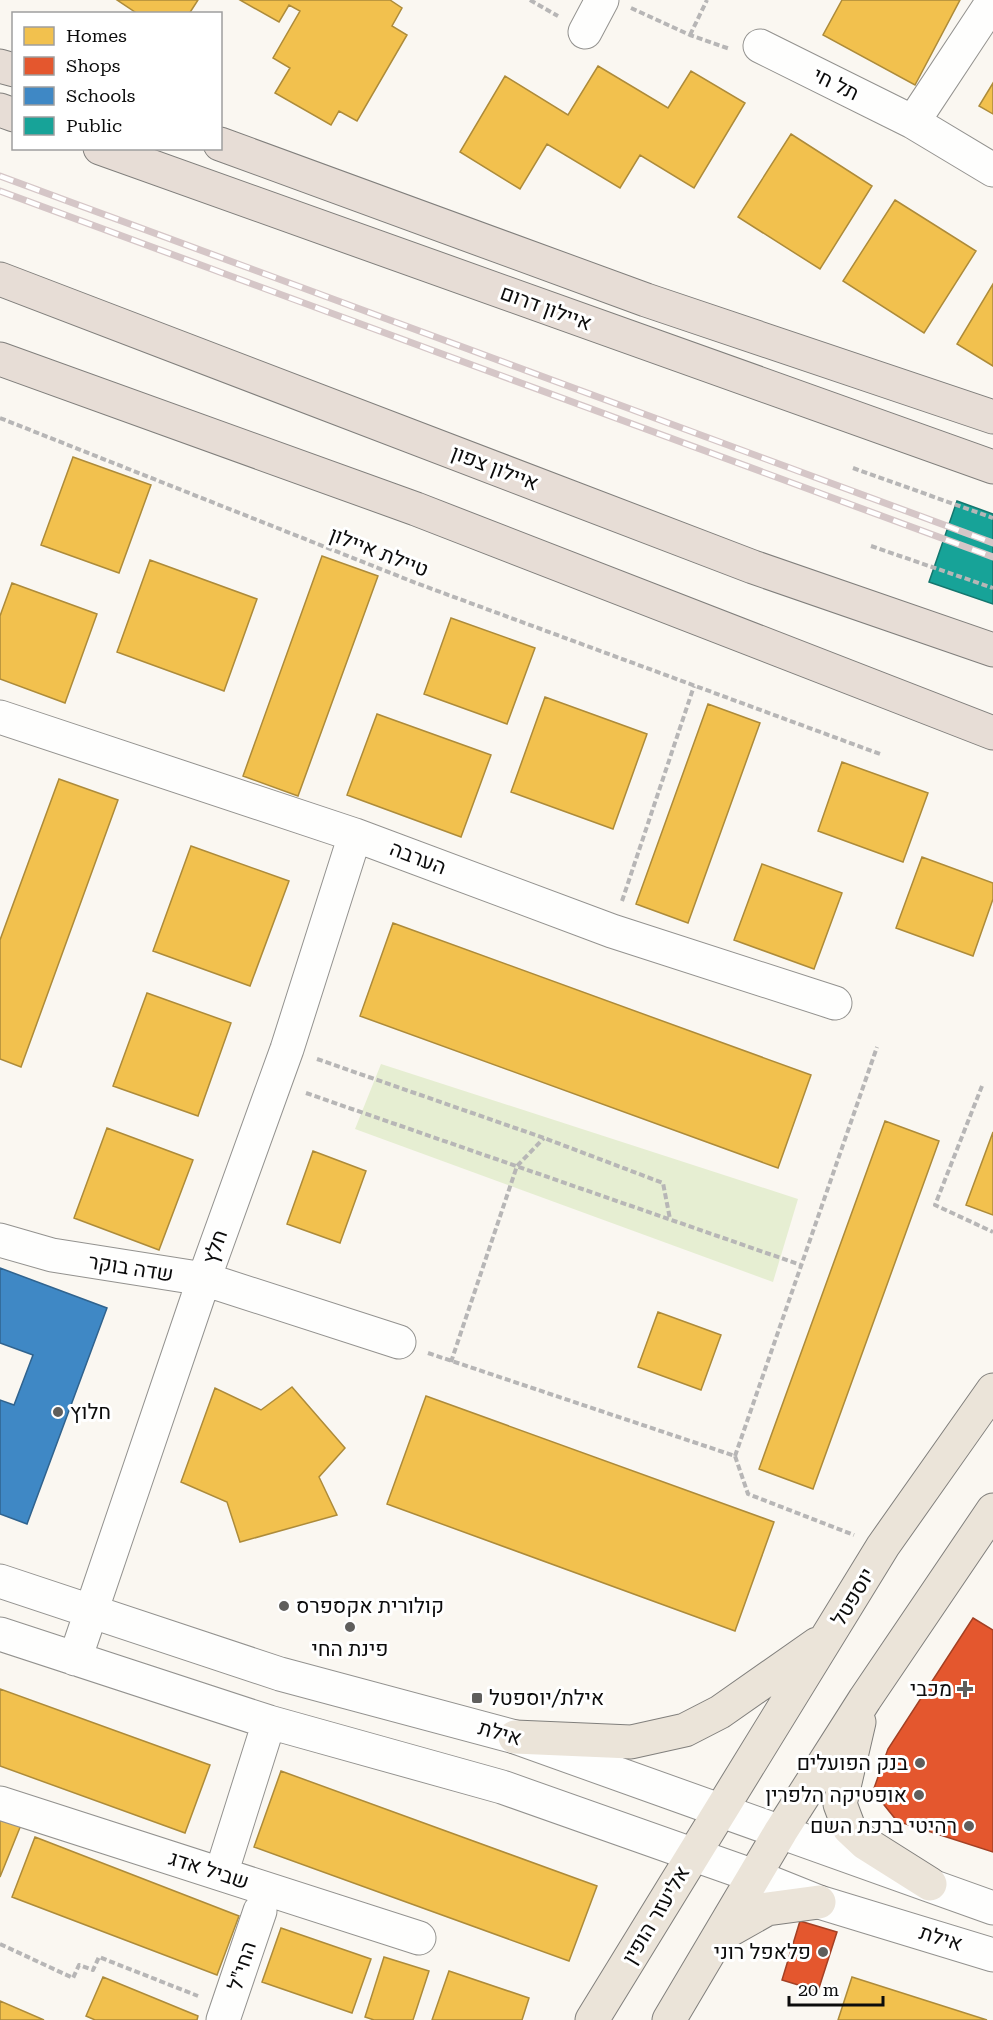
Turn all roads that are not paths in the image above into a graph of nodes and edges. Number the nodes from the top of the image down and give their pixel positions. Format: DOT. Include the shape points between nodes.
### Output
graph roads {
  1 [pos="993,1"];
  2 [pos="614,3"];
  3 [pos="585,33"];
  4 [pos="760,46"];
  5 [pos="913,122"];
  6 [pos="222,145"];
  7 [pos="106,150"];
  8 [pos="993,170"];
  9 [pos="0,279"];
  10 [pos="0,359"];
  11 [pos="993,417"];
  12 [pos="993,467"];
  13 [pos="993,650"];
  14 [pos="0,717"];
  15 [pos="993,733"];
  16 [pos="355,835"];
  17 [pos="835,1004"];
  18 [pos="0,1240"];
  19 [pos="204,1280"];
  20 [pos="399,1342"];
  21 [pos="993,1390"];
  22 [pos="993,1510"];
  23 [pos="0,1581"];
  24 [pos="92,1610"];
  25 [pos="0,1634"];
  26 [pos="831,1634"];
  27 [pos="75,1659"];
  28 [pos="865,1699"];
  29 [pos="269,1722"];
  30 [pos="515,1737"];
  31 [pos="0,1803"];
  32 [pos="721,1810"];
  33 [pos="781,1831"];
  34 [pos="693,1855"];
  35 [pos="221,1874"];
  36 [pos="754,1876"];
  37 [pos="930,1884"];
  38 [pos="819,1902"];
  39 [pos="993,1908"];
  40 [pos="260,1911"];
  41 [pos="719,1936"];
  42 [pos="418,1938"];
  43 [pos="993,1955"];
  44 [pos="226,2014"];
  45 [pos="592,2020"];
  46 [pos="669,2020"];
  1 -- 5 [label="street"];
  2 -- 3 [label="street"];
  4 -- 5 [label="street, תל חי"];
  5 -- 8 [label="street, תל חי"];
  6 -- 11 [label="highway" via="646,300"];
  7 -- 12 [label="highway, איילון דרום"];
  9 -- 13 [label="highway, איילון צפון" via="753,567"];
  10 -- 15 [label="highway" via="416,509"];
  14 -- 16 [label="street, הערבה"];
  16 -- 17 [label="street, הערבה" via="612,932"];
  16 -- 19 [label="street, חלץ" via="287,1049"];
  18 -- 19 [label="street, שדה בוקר" via="52,1255"];
  19 -- 20 [label="street, שדה בוקר"];
  19 -- 24 [label="street, חלץ"];
  21 -- 26 [label="main road, יוספטל" via="883,1546"];
  22 -- 28 [label="main road"];
  23 -- 24 [label="street, אילת"];
  24 -- 27 [label="street, חלץ"];
  24 -- 30 [label="street, אילת" via="280,1674"];
  25 -- 27 [label="street, אילת"];
  26 -- 30 [label="main road" via="720,1712 685,1730 631,1742"];
  26 -- 32 [label="main road, יוספטל"];
  27 -- 29 [label="street, אילת"];
  28 -- 33 [label="main road"];
  28 -- 37 [label="main road" via="840,1804 849,1828 865,1843"];
  29 -- 34 [label="street, אילת" via="502,1787"];
  29 -- 35 [label="street"];
  30 -- 32 [label="street, אילת"];
  31 -- 35 [label="street, שביל אדג"];
  32 -- 33 [label="street, אילת"];
  32 -- 34 [label="main road, אליעזר הופין"];
  33 -- 36 [label="main road"];
  33 -- 37 [label="street, אילת"];
  34 -- 36 [label="street, אילת"];
  34 -- 45 [label="main road, אליעזר הופין"];
  35 -- 42 [label="street, שביל אדג"];
  36 -- 38 [label="street, אילת"];
  36 -- 41 [label="main road"];
  37 -- 39 [label="street, אילת"];
  38 -- 41 [label="main road" via="767,1909"];
  38 -- 43 [label="street, אילת"];
  40 -- 44 [label="street, החי\"ל"];
  41 -- 46 [label="main road"];
}
